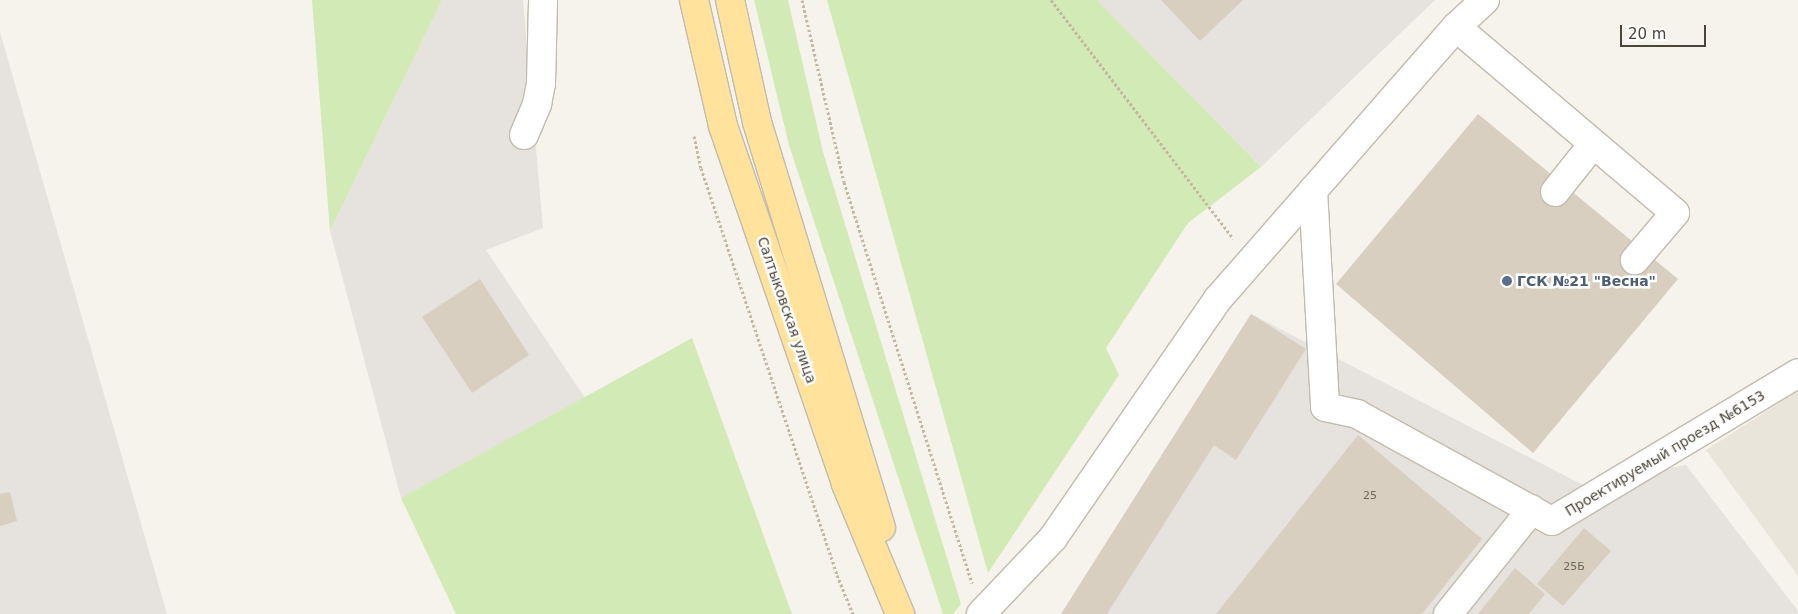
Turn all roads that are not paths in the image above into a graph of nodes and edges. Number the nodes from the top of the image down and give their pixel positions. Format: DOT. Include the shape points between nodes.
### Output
graph roads {
  1 [pos="543,0"];
  2 [pos="694,0"];
  3 [pos="730,0"];
  4 [pos="1485,0"];
  5 [pos="1456,27"];
  6 [pos="524,135"];
  7 [pos="1594,144"];
  8 [pos="1314,190"];
  9 [pos="1555,192"];
  10 [pos="1636,260"];
  11 [pos="1798,373"];
  12 [pos="1532,509"];
  13 [pos="977,602"];
  14 [pos="900,614"];
  15 [pos="908,614"];
  16 [pos="1448,614"];
  1 -- 6 [label="lane" via="541,84 537,104"];
  2 -- 14 [label="main road, Салтыковская улица" via="724,126 846,484"];
  3 -- 15 [label="main road, Салтыковская улица" via="757,122"];
  4 -- 5 [label="lane"];
  5 -- 7 [label="lane"];
  5 -- 8 [label="lane"];
  7 -- 9 [label="lane"];
  7 -- 10 [label="lane" via="1675,213"];
  8 -- 12 [label="lane, Проектируемый проезд №6153" via="1325,407 1357,414"];
  8 -- 13 [label="lane" via="1218,299 1053,538"];
  11 -- 12 [label="lane, Проектируемый проезд №6153" via="1552,521"];
  12 -- 16 [label="lane"];
}
